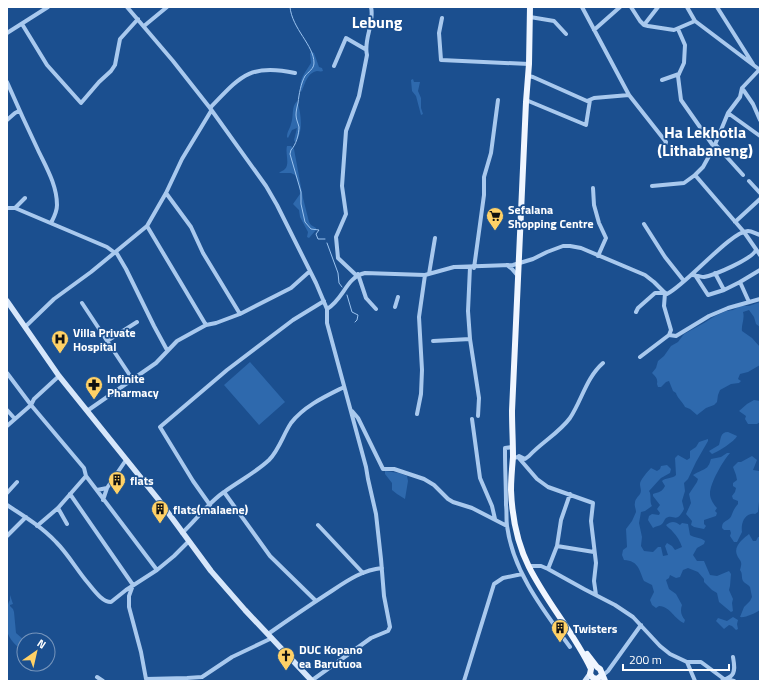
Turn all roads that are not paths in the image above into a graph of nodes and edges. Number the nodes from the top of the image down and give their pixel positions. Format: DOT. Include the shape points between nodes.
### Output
graph roads {
  1 [pos="48,7"];
  2 [pos="127,7"];
  3 [pos="167,7"];
  4 [pos="371,7"];
  5 [pos="530,7"];
  6 [pos="582,7"];
  7 [pos="620,7"];
  8 [pos="631,7"];
  9 [pos="658,7"];
  10 [pos="687,7"];
  11 [pos="717,7"];
  12 [pos="530,17"];
  13 [pos="442,18"];
  14 [pos="138,19"];
  15 [pos="695,21"];
  16 [pos="22,24"];
  17 [pos="644,25"];
  18 [pos="144,26"];
  19 [pos="678,29"];
  20 [pos="594,30"];
  21 [pos="7,33"];
  22 [pos="566,34"];
  23 [pos="366,49"];
  24 [pos="529,64"];
  25 [pos="334,66"];
  26 [pos="754,66"];
  27 [pos="760,70"];
  28 [pos="295,72"];
  29 [pos="679,74"];
  30 [pos="528,76"];
  31 [pos="662,80"];
  32 [pos="7,82"];
  33 [pos="742,88"];
  34 [pos="629,95"];
  35 [pos="498,100"];
  36 [pos="526,100"];
  37 [pos="590,100"];
  38 [pos="211,110"];
  39 [pos="19,111"];
  40 [pos="728,113"];
  41 [pos="7,120"];
  42 [pos="760,120"];
  43 [pos="760,136"];
  44 [pos="715,146"];
  45 [pos="662,147"];
  46 [pos="695,175"];
  47 [pos="743,175"];
  48 [pos="749,181"];
  49 [pos="652,186"];
  50 [pos="593,188"];
  51 [pos="166,193"];
  52 [pos="760,193"];
  53 [pos="25,198"];
  54 [pos="760,199"];
  55 [pos="7,208"];
  56 [pos="15,208"];
  57 [pos="735,222"];
  58 [pos="51,223"];
  59 [pos="644,224"];
  60 [pos="147,226"];
  61 [pos="744,232"];
  62 [pos="760,235"];
  63 [pos="435,238"];
  64 [pos="756,250"];
  65 [pos="116,252"];
  66 [pos="760,254"];
  67 [pos="598,256"];
  68 [pos="519,264"];
  69 [pos="507,265"];
  70 [pos="472,267"];
  71 [pos="760,270"];
  72 [pos="310,271"];
  73 [pos="715,273"];
  74 [pos="427,274"];
  75 [pos="357,275"];
  76 [pos="694,275"];
  77 [pos="518,276"];
  78 [pos="684,281"];
  79 [pos="740,282"];
  80 [pos="724,290"];
  81 [pos="665,293"];
  82 [pos="398,297"];
  83 [pos="760,299"];
  84 [pos="324,300"];
  85 [pos="7,301"];
  86 [pos="749,302"];
  87 [pos="82,303"];
  88 [pos="395,307"];
  89 [pos="326,309"];
  90 [pos="376,309"];
  91 [pos="636,312"];
  92 [pos="240,314"];
  93 [pos="137,322"];
  94 [pos="206,325"];
  95 [pos="25,327"];
  96 [pos="669,335"];
  97 [pos="470,339"];
  98 [pos="107,341"];
  99 [pos="433,341"];
  100 [pos="167,350"];
  101 [pos="640,357"];
  102 [pos="603,363"];
  103 [pos="7,373"];
  104 [pos="60,376"];
  105 [pos="133,380"];
  106 [pos="344,387"];
  107 [pos="31,405"];
  108 [pos="7,410"];
  109 [pos="86,411"];
  110 [pos="351,411"];
  111 [pos="417,414"];
  112 [pos="478,416"];
  113 [pos="15,419"];
  114 [pos="472,419"];
  115 [pos="7,426"];
  116 [pos="512,447"];
  117 [pos="515,458"];
  118 [pos="126,460"];
  119 [pos="86,476"];
  120 [pos="17,482"];
  121 [pos="107,488"];
  122 [pos="97,490"];
  123 [pos="224,492"];
  124 [pos="7,493"];
  125 [pos="70,494"];
  126 [pos="570,494"];
  127 [pos="103,500"];
  128 [pos="7,505"];
  129 [pos="210,505"];
  130 [pos="58,508"];
  131 [pos="26,517"];
  132 [pos="494,519"];
  133 [pos="68,524"];
  134 [pos="318,525"];
  135 [pos="37,526"];
  136 [pos="507,526"];
  137 [pos="182,533"];
  138 [pos="7,536"];
  139 [pos="189,541"];
  140 [pos="557,546"];
  141 [pos="594,552"];
  142 [pos="529,566"];
  143 [pos="382,568"];
  144 [pos="548,569"];
  145 [pos="157,570"];
  146 [pos="363,573"];
  147 [pos="522,574"];
  148 [pos="133,585"];
  149 [pos="596,595"];
  150 [pos="315,600"];
  151 [pos="554,607"];
  152 [pos="546,612"];
  153 [pos="642,625"];
  154 [pos="270,636"];
  155 [pos="570,647"];
  156 [pos="733,657"];
  157 [pos="687,662"];
  158 [pos="598,675"];
  159 [pos="97,677"];
  160 [pos="146,679"];
  161 [pos="155,679"];
  162 [pos="724,680"];
  163 [pos="103,681"];
  164 [pos="141,681"];
  165 [pos="311,681"];
  166 [pos="464,681"];
  167 [pos="586,681"];
  168 [pos="695,681"];
  169 [pos="734,681"];
  1 -- 16 [label="street"];
  2 -- 14 [label="street"];
  3 -- 18 [label="street"];
  4 -- 23 [label="street"];
  5 -- 12 [label="main road"];
  6 -- 20 [label="street"];
  7 -- 20 [label="street"];
  8 -- 17 [label="street"];
  9 -- 17 [label="street"];
  10 -- 15 [label="street"];
  11 -- 26 [label="street"];
  12 -- 22 [label="street" via="554,21"];
  12 -- 24 [label="main road"];
  13 -- 24 [label="street" via="439,33 441,60"];
  14 -- 16 [label="street" via="120,39 115,65 111,71 80,103 47,65"];
  14 -- 18 [label="street"];
  15 -- 19 [label="street"];
  15 -- 26 [label="street"];
  16 -- 21 [label="street"];
  17 -- 19 [label="street"];
  18 -- 38 [label="street"];
  19 -- 29 [label="street" via="685,45 684,63"];
  20 -- 34 [label="street"];
  23 -- 25 [label="street" via="346,38"];
  23 -- 75 [label="street" via="359,96 346,131 342,186 346,214 336,236 338,258"];
  24 -- 30 [label="main road"];
  26 -- 27 [label="street"];
  27 -- 33 [label="street"];
  28 -- 38 [label="street" via="271,69 251,72 238,81"];
  29 -- 31 [label="street"];
  29 -- 44 [label="street" via="681,100"];
  30 -- 36 [label="main road"];
  30 -- 37 [label="street" via="587,101"];
  32 -- 39 [label="street"];
  33 -- 40 [label="street" via="740,97"];
  33 -- 42 [label="street"];
  34 -- 37 [label="street"];
  34 -- 45 [label="street" via="666,142"];
  35 -- 70 [label="street"];
  36 -- 37 [label="street" via="586,125"];
  36 -- 68 [label="main road"];
  38 -- 51 [label="street" via="182,159"];
  38 -- 72 [label="street" via="272,197"];
  39 -- 41 [label="street"];
  39 -- 58 [label="street" via="49,172 57,205"];
  40 -- 43 [label="street"];
  40 -- 44 [label="street"];
  44 -- 46 [label="street" via="703,167"];
  44 -- 47 [label="street"];
  46 -- 49 [label="street" via="684,183"];
  46 -- 57 [label="street"];
  48 -- 52 [label="street"];
  50 -- 67 [label="street" via="599,223 606,238"];
  51 -- 60 [label="street"];
  51 -- 92 [label="street" via="191,227 203,253"];
  53 -- 56 [label="street"];
  54 -- 57 [label="street"];
  55 -- 56 [label="street"];
  56 -- 58 [label="street"];
  57 -- 61 [label="street"];
  58 -- 65 [label="street"];
  59 -- 78 [label="street"];
  60 -- 65 [label="street"];
  60 -- 94 [label="street"];
  61 -- 62 [label="street"];
  61 -- 64 [label="street"];
  61 -- 76 [label="street" via="718,251"];
  63 -- 74 [label="street"];
  64 -- 66 [label="street"];
  64 -- 73 [label="street" via="742,262"];
  65 -- 95 [label="street" via="54,299"];
  65 -- 100 [label="street"];
  67 -- 68 [label="street" via="581,248 563,246"];
  67 -- 81 [label="street" via="649,277"];
  68 -- 69 [label="street"];
  68 -- 77 [label="main road"];
  69 -- 70 [label="street"];
  69 -- 77 [label="street"];
  70 -- 74 [label="street" via="454,267"];
  70 -- 97 [label="street" via="468,311"];
  71 -- 79 [label="street"];
  72 -- 84 [label="street"];
  72 -- 92 [label="street" via="291,288"];
  73 -- 76 [label="street" via="704,277"];
  73 -- 80 [label="street"];
  74 -- 75 [label="street" via="365,272"];
  74 -- 111 [label="street" via="419,317 422,370"];
  75 -- 89 [label="street" via="334,305"];
  75 -- 90 [label="street" via="366,298"];
  76 -- 78 [label="street"];
  76 -- 80 [label="street" via="708,295"];
  77 -- 116 [label="main road"];
  78 -- 81 [label="street"];
  79 -- 80 [label="street"];
  79 -- 86 [label="street"];
  81 -- 91 [label="street" via="655,293"];
  81 -- 96 [label="street" via="663,302 671,330"];
  82 -- 88 [label="street"];
  83 -- 86 [label="street"];
  84 -- 89 [label="street"];
  84 -- 129 [label="street" via="227,370 160,427"];
  85 -- 95 [label="main road"];
  86 -- 96 [label="street" via="709,316 676,336"];
  87 -- 98 [label="street"];
  89 -- 106 [label="street"];
  92 -- 94 [label="street"];
  93 -- 98 [label="street"];
  94 -- 100 [label="street" via="177,341"];
  95 -- 104 [label="main road"];
  96 -- 101 [label="street"];
  97 -- 99 [label="street"];
  97 -- 112 [label="street" via="479,398"];
  98 -- 105 [label="street"];
  100 -- 105 [label="street" via="156,363"];
  102 -- 117 [label="street" via="592,375 570,418 562,427 525,459 519,456"];
  103 -- 107 [label="street"];
  104 -- 107 [label="street" via="43,390"];
  104 -- 109 [label="main road"];
  105 -- 109 [label="street"];
  106 -- 110 [label="street"];
  106 -- 123 [label="street" via="323,397 297,416 272,456"];
  107 -- 113 [label="street"];
  107 -- 119 [label="street" via="84,468"];
  108 -- 113 [label="street"];
  109 -- 118 [label="main road"];
  110 -- 132 [label="street" via="358,418 383,469 394,469 424,479 453,502"];
  110 -- 143 [label="street" via="376,514"];
  113 -- 115 [label="street"];
  114 -- 132 [label="street" via="480,478 492,506"];
  116 -- 117 [label="main road"];
  116 -- 136 [label="street" via="505,448"];
  117 -- 126 [label="street" via="548,487"];
  117 -- 142 [label="main road" via="511,490 513,516"];
  118 -- 121 [label="street"];
  118 -- 137 [label="main road"];
  119 -- 122 [label="street"];
  119 -- 125 [label="street"];
  120 -- 124 [label="street"];
  121 -- 122 [label="street"];
  121 -- 127 [label="street"];
  122 -- 127 [label="street"];
  123 -- 129 [label="street"];
  123 -- 150 [label="street" via="271,558"];
  125 -- 130 [label="street"];
  125 -- 148 [label="street"];
  126 -- 140 [label="street" via="560,520"];
  126 -- 141 [label="street" via="594,503 591,521"];
  127 -- 145 [label="street"];
  128 -- 131 [label="street"];
  129 -- 137 [label="street"];
  130 -- 133 [label="street"];
  130 -- 135 [label="street"];
  131 -- 135 [label="street"];
  131 -- 138 [label="street"];
  132 -- 136 [label="street"];
  134 -- 146 [label="street"];
  135 -- 148 [label="street" via="57,542 83,577 109,603"];
  136 -- 147 [label="street"];
  137 -- 139 [label="main road"];
  139 -- 145 [label="street"];
  139 -- 154 [label="main road" via="215,577"];
  140 -- 141 [label="street"];
  140 -- 144 [label="street"];
  141 -- 149 [label="street"];
  142 -- 144 [label="street"];
  142 -- 151 [label="main road"];
  143 -- 146 [label="street"];
  143 -- 165 [label="street" via="390,627 388,631 371,638"];
  144 -- 149 [label="street"];
  145 -- 148 [label="street"];
  146 -- 150 [label="street"];
  147 -- 152 [label="street"];
  147 -- 166 [label="street" via="503,578 494,584"];
  148 -- 160 [label="street" via="129,607"];
  149 -- 153 [label="street" via="615,605"];
  150 -- 154 [label="street"];
  151 -- 152 [label="street"];
  151 -- 158 [label="main road"];
  152 -- 155 [label="street"];
  153 -- 157 [label="street" via="660,646"];
  153 -- 158 [label="street" via="608,671"];
  154 -- 161 [label="street" via="202,677"];
  154 -- 165 [label="main road"];
  156 -- 162 [label="street" via="732,676"];
  157 -- 162 [label="street" via="701,662"];
  157 -- 168 [label="street"];
  158 -- 167 [label="main road"];
  159 -- 163 [label="street"];
  160 -- 161 [label="street"];
  160 -- 164 [label="street"];
  162 -- 169 [label="street"];
}
